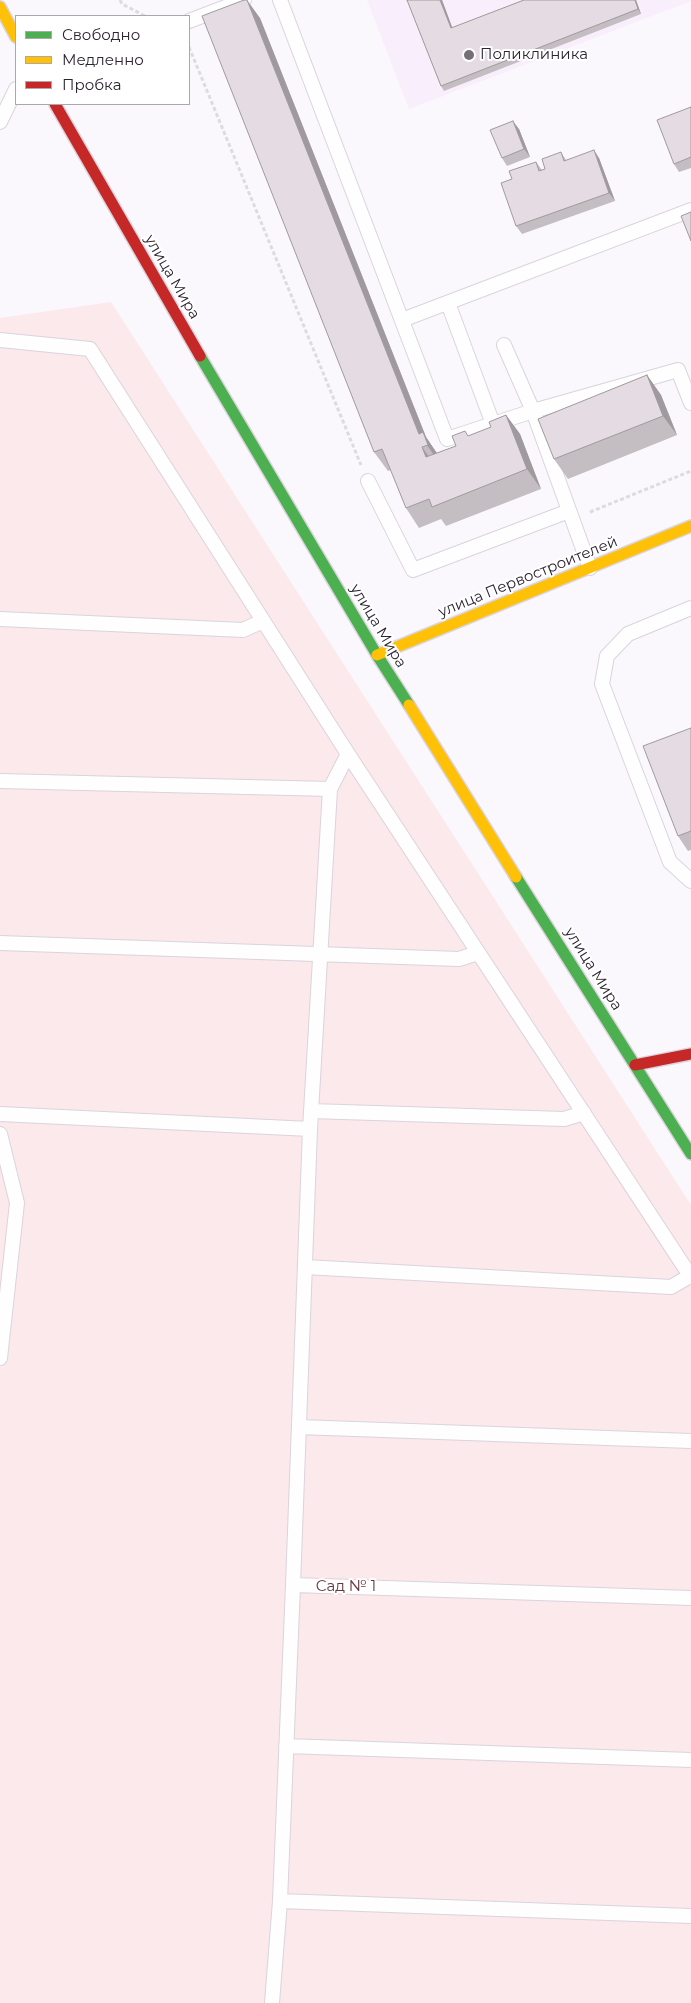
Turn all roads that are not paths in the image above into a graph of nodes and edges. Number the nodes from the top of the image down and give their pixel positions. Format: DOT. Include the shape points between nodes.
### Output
graph roads {
  1 [pos="244,0"];
  2 [pos="280,0"];
  3 [pos="0,7"];
  4 [pos="190,21"];
  5 [pos="15,35"];
  6 [pos="15,91"];
  7 [pos="56,105"];
  8 [pos="0,122"];
  9 [pos="691,210"];
  10 [pos="448,303"];
  11 [pos="402,320"];
  12 [pos="0,340"];
  13 [pos="504,344"];
  14 [pos="691,402"];
  15 [pos="533,411"];
  16 [pos="493,424"];
  17 [pos="368,481"];
  18 [pos="570,515"];
  19 [pos="691,526"];
  20 [pos="590,568"];
  21 [pos="691,608"];
  22 [pos="0,618"];
  23 [pos="263,621"];
  24 [pos="377,655"];
  25 [pos="348,754"];
  26 [pos="0,781"];
  27 [pos="330,789"];
  28 [pos="691,881"];
  29 [pos="0,943"];
  30 [pos="320,953"];
  31 [pos="478,953"];
  32 [pos="691,1054"];
  33 [pos="635,1065"];
  34 [pos="311,1111"];
  35 [pos="584,1113"];
  36 [pos="0,1114"];
  37 [pos="310,1129"];
  38 [pos="0,1134"];
  39 [pos="691,1154"];
  40 [pos="3,1160"];
  41 [pos="305,1268"];
  42 [pos="691,1276"];
  43 [pos="0,1358"];
  44 [pos="299,1427"];
  45 [pos="691,1441"];
  46 [pos="293,1585"];
  47 [pos="691,1598"];
  48 [pos="286,1746"];
  49 [pos="691,1760"];
  50 [pos="280,1901"];
  51 [pos="691,1916"];
  52 [pos="272,2003"];
  1 -- 4 [label="lane"];
  2 -- 11 [label="lane"];
  3 -- 5 [label="main road"];
  6 -- 8 [label="lane"];
  7 -- 24 [label="main road, улица Мира"];
  9 -- 10 [label="lane"];
  10 -- 11 [label="lane"];
  10 -- 16 [label="lane"];
  11 -- 16 [label="lane" via="446,439"];
  12 -- 23 [label="lane" via="90,349"];
  13 -- 15 [label="lane"];
  14 -- 15 [label="lane" via="678,370"];
  15 -- 16 [label="lane"];
  15 -- 18 [label="lane"];
  17 -- 18 [label="lane" via="413,570"];
  18 -- 20 [label="lane"];
  19 -- 20 [label="main road, улица Первостроителей"];
  20 -- 24 [label="main road, улица Первостроителей"];
  21 -- 28 [label="lane" via="628,634 606,656 602,684 670,862"];
  22 -- 23 [label="lane" via="243,630"];
  23 -- 25 [label="lane"];
  24 -- 33 [label="main road, улица Мира"];
  25 -- 27 [label="lane"];
  25 -- 31 [label="lane"];
  26 -- 27 [label="lane"];
  27 -- 30 [label="lane"];
  29 -- 30 [label="lane"];
  30 -- 31 [label="lane" via="460,959"];
  30 -- 34 [label="lane"];
  31 -- 35 [label="lane"];
  32 -- 33 [label="main road"];
  33 -- 39 [label="main road, улица Мира"];
  34 -- 35 [label="lane" via="564,1119"];
  34 -- 37 [label="lane"];
  35 -- 42 [label="lane"];
  36 -- 37 [label="lane"];
  37 -- 41 [label="lane"];
  38 -- 40 [label="lane"];
  40 -- 43 [label="lane" via="17,1202"];
  41 -- 42 [label="lane" via="672,1287"];
  41 -- 44 [label="lane"];
  44 -- 45 [label="lane"];
  44 -- 46 [label="lane"];
  46 -- 47 [label="lane"];
  46 -- 48 [label="lane"];
  48 -- 49 [label="lane"];
  48 -- 50 [label="lane"];
  50 -- 51 [label="lane"];
  50 -- 52 [label="lane"];
}
